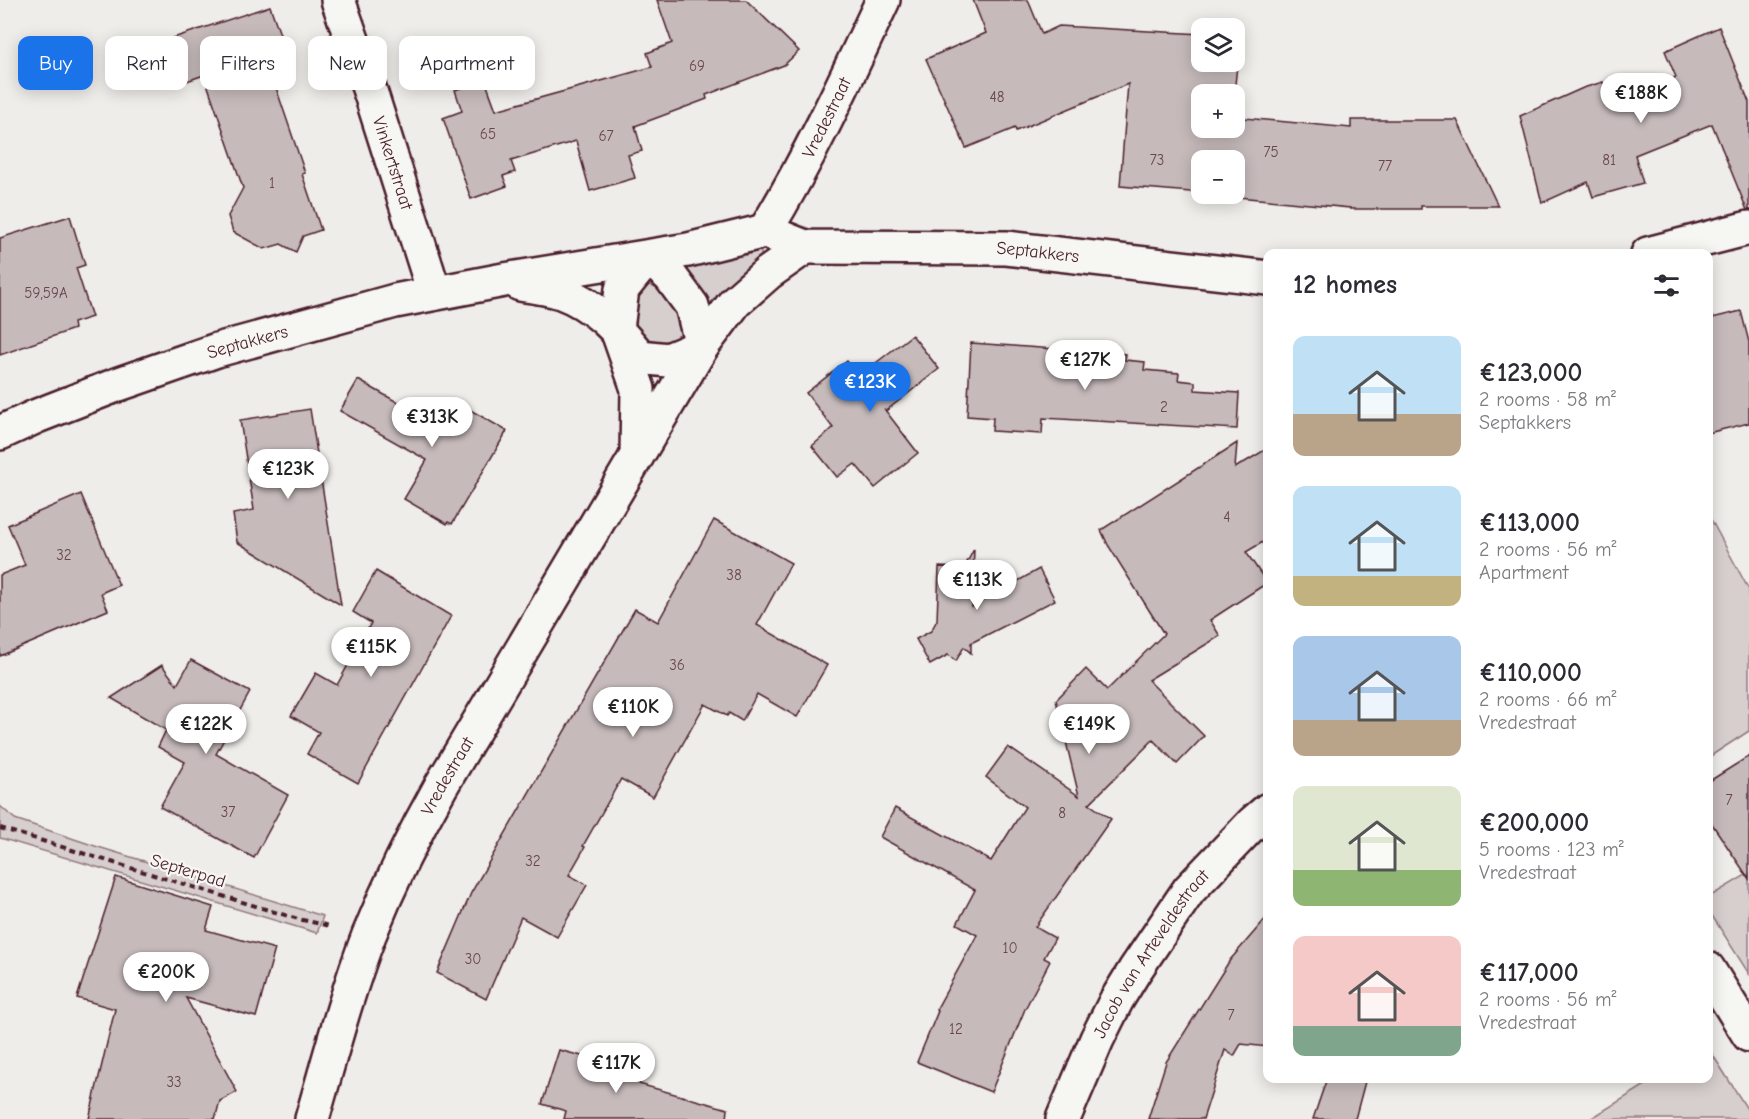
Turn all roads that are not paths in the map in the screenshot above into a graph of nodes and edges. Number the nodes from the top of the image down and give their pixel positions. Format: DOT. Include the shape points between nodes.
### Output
graph roads {
  1 [pos="338,0"];
  2 [pos="883,0"];
  3 [pos="1749,228"];
  4 [pos="765,231"];
  5 [pos="806,246"];
  6 [pos="1667,249"];
  7 [pos="648,256"];
  8 [pos="1263,277"];
  9 [pos="504,280"];
  10 [pos="434,292"];
  11 [pos="617,329"];
  12 [pos="702,346"];
  13 [pos="0,433"];
  14 [pos="637,456"];
  15 [pos="1263,814"];
  16 [pos="1713,977"];
  17 [pos="1749,1035"];
  18 [pos="312,1119"];
  19 [pos="1063,1119"];
  1 -- 10 [label="street, Vinkertstraat"];
  2 -- 4 [label="street, Vredestraat" via="829,115"];
  3 -- 6 [label="street"];
  4 -- 5 [label="street, Septakkers"];
  4 -- 7 [label="street, Septakkers"];
  5 -- 8 [label="street, Septakkers" via="1006,248"];
  5 -- 12 [label="street" via="735,302"];
  7 -- 9 [label="street, Septakkers"];
  7 -- 11 [label="street, Vredestraat" via="621,290"];
  7 -- 12 [label="street" via="670,276 692,306"];
  9 -- 10 [label="street, Septakkers"];
  9 -- 11 [label="street, Septakkers" via="561,292 596,310"];
  10 -- 13 [label="street, Septakkers" via="217,350 119,384"];
  11 -- 12 [label="street, Septakkers" via="640,357 668,360"];
  11 -- 14 [label="street, Vredestraat" via="638,389"];
  12 -- 14 [label="street, Vredestraat"];
  14 -- 18 [label="street, Vredestraat" via="403,855 341,1016"];
  15 -- 19 [label="street, Jacob van Arteveldestraat" via="1189,890 1135,970 1097,1039"];
  16 -- 17 [label="street"];
}
